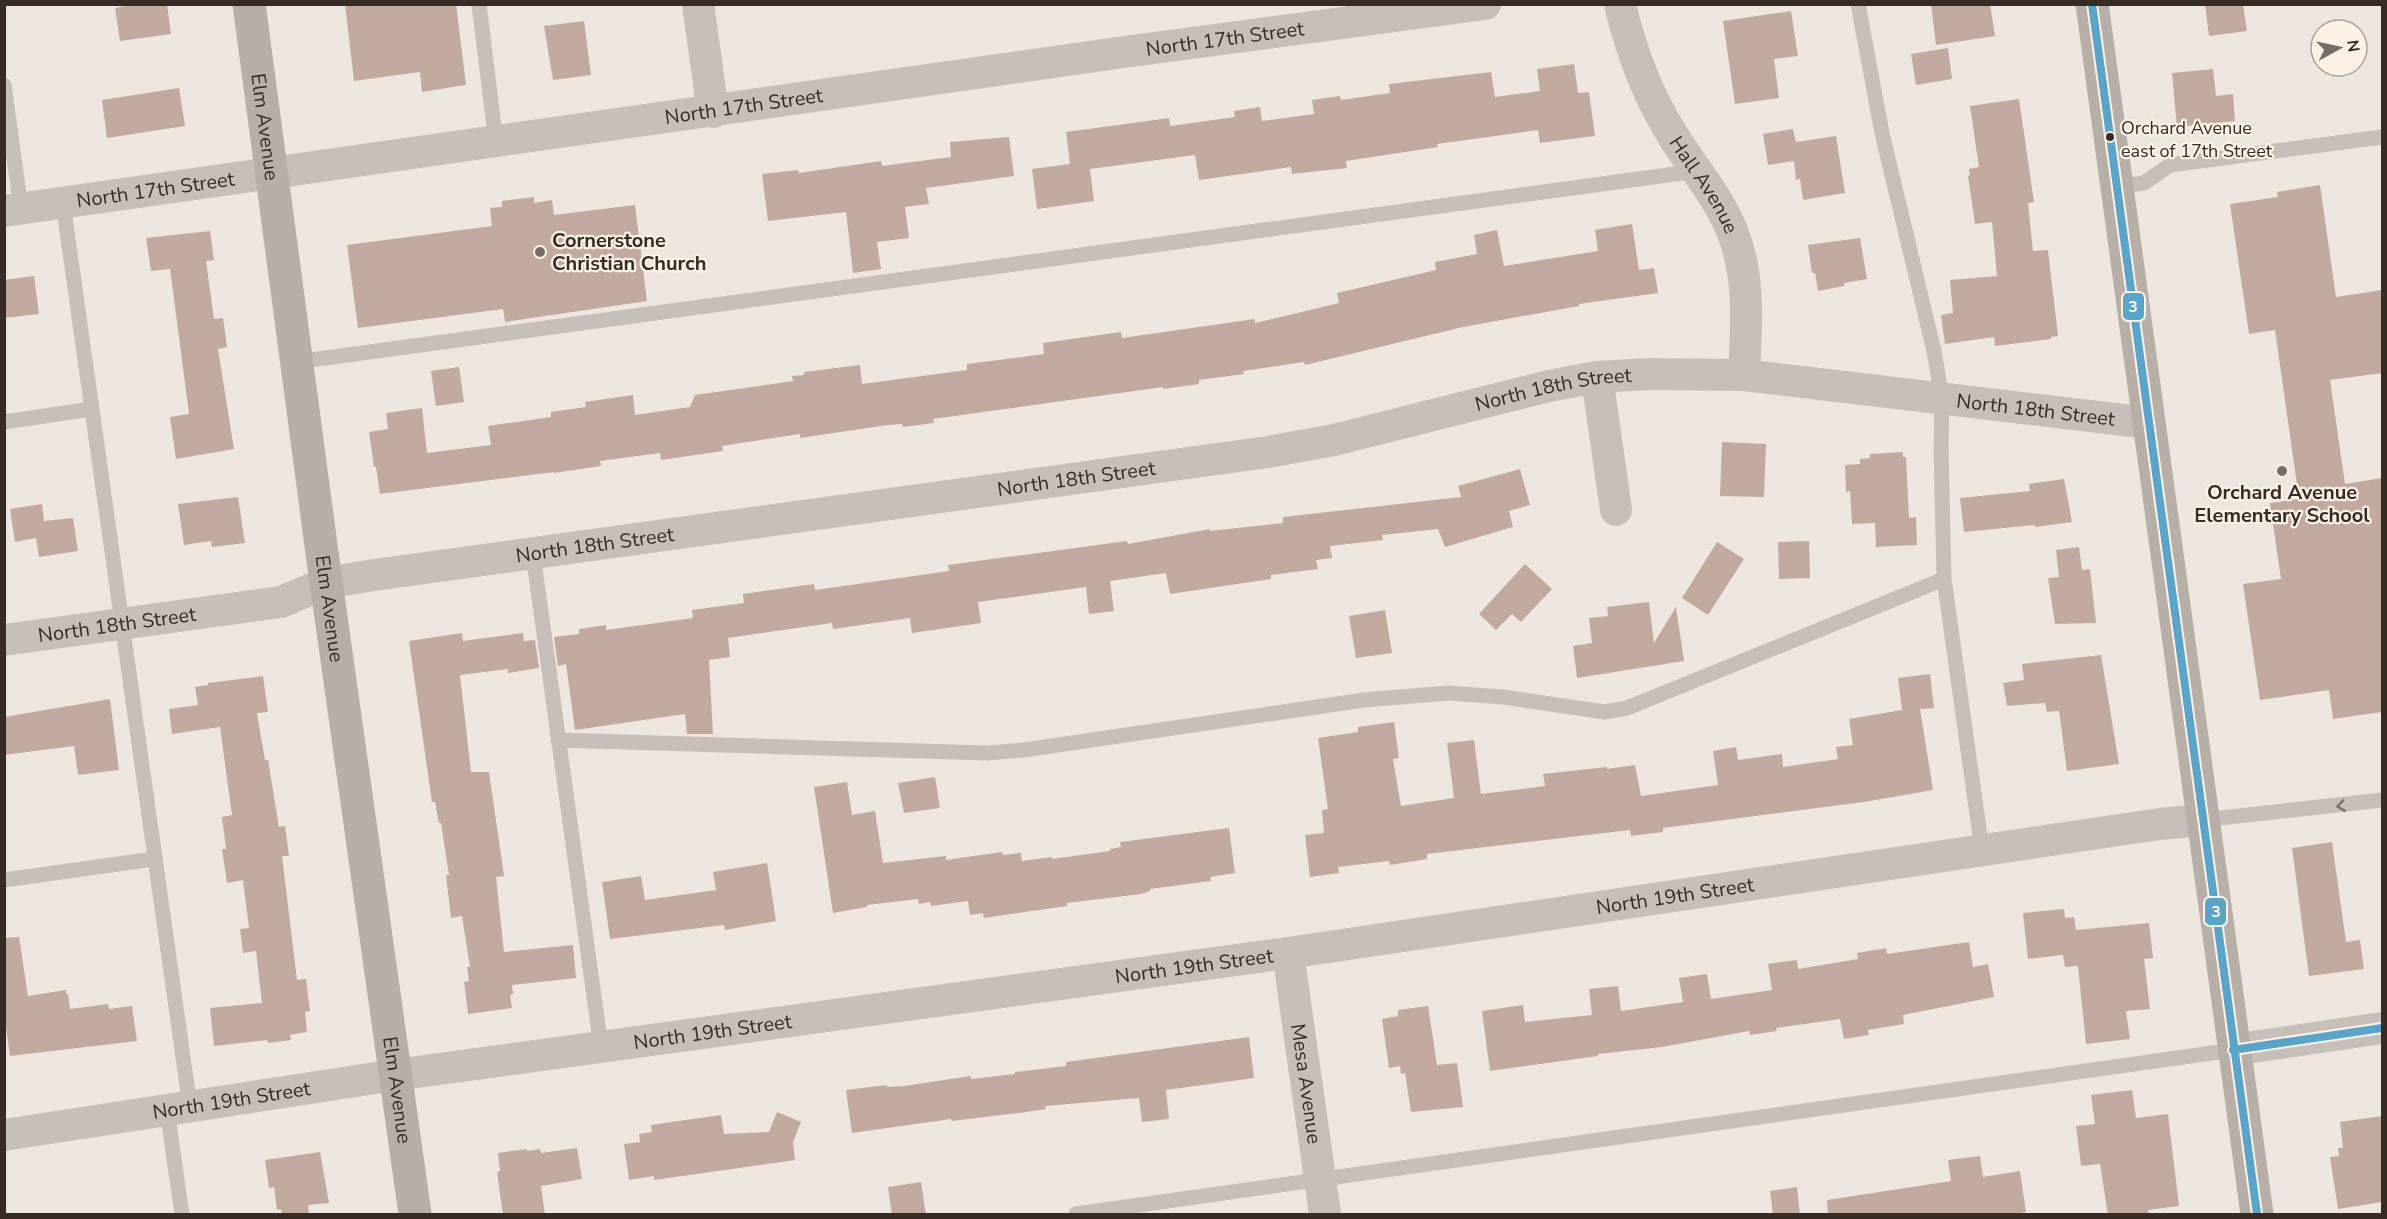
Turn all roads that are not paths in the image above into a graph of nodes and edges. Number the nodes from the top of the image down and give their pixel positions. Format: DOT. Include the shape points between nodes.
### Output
graph roads {
  1 [pos="249,4"];
  2 [pos="479,4"];
  3 [pos="698,4"];
  4 [pos="1485,4"];
  5 [pos="1620,4"];
  6 [pos="1858,4"];
  7 [pos="2092,4"];
  8 [pos="4,85"];
  9 [pos="713,112"];
  10 [pos="2382,137"];
  11 [pos="496,142"];
  12 [pos="1697,171"];
  13 [pos="271,174"];
  14 [pos="2116,187"];
  15 [pos="63,203"];
  16 [pos="13,210"];
  17 [pos="296,362"];
  18 [pos="1744,375"];
  19 [pos="1597,377"];
  20 [pos="1942,398"];
  21 [pos="92,409"];
  22 [pos="4,422"];
  23 [pos="2149,423"];
  24 [pos="1616,510"];
  25 [pos="533,554"];
  26 [pos="1944,579"];
  27 [pos="326,584"];
  28 [pos="122,623"];
  29 [pos="4,640"];
  30 [pos="558,740"];
  31 [pos="2382,800"];
  32 [pos="2202,820"];
  33 [pos="1982,850"];
  34 [pos="154,859"];
  35 [pos="4,880"];
  36 [pos="1288,952"];
  37 [pos="2382,1028"];
  38 [pos="602,1047"];
  39 [pos="2233,1050"];
  40 [pos="395,1075"];
  41 [pos="179,1109"];
  42 [pos="4,1135"];
  43 [pos="1321,1179"];
  44 [pos="182,1215"];
  45 [pos="415,1215"];
  46 [pos="1076,1215"];
  47 [pos="1325,1215"];
  48 [pos="2257,1215"];
  1 -- 13 [label="street, Elm Avenue"];
  2 -- 11 [label="lane"];
  3 -- 9 [label="street"];
  4 -- 9 [label="street, North 17th Street"];
  5 -- 12 [label="street, Hall Avenue" via="1638,69 1673,137"];
  6 -- 20 [label="lane" via="1882,133"];
  7 -- 14 [label="street"];
  8 -- 16 [label="lane"];
  9 -- 11 [label="street, North 17th Street"];
  10 -- 14 [label="lane" via="2170,165 2145,183"];
  11 -- 13 [label="street, North 17th Street"];
  12 -- 17 [label="lane"];
  12 -- 18 [label="street, Hall Avenue" via="1728,224 1739,253 1746,297"];
  13 -- 15 [label="street, North 17th Street"];
  13 -- 17 [label="street, Elm Avenue"];
  14 -- 23 [label="street"];
  15 -- 16 [label="street, North 17th Street"];
  15 -- 21 [label="lane"];
  17 -- 27 [label="street, Elm Avenue"];
  18 -- 19 [label="street, North 18th Street"];
  18 -- 20 [label="street, North 18th Street"];
  19 -- 24 [label="street"];
  19 -- 25 [label="street, North 18th Street" via="1268,452"];
  20 -- 23 [label="street, North 18th Street"];
  20 -- 26 [label="lane"];
  21 -- 22 [label="lane"];
  21 -- 28 [label="lane"];
  23 -- 32 [label="street"];
  25 -- 27 [label="street, North 18th Street"];
  25 -- 30 [label="lane"];
  26 -- 30 [label="lane" via="1628,708 1605,712 1503,696 1448,693 1364,700 988,753"];
  26 -- 33 [label="lane"];
  27 -- 28 [label="street, North 18th Street" via="281,602"];
  27 -- 40 [label="street, Elm Avenue"];
  28 -- 29 [label="street, North 18th Street"];
  28 -- 34 [label="lane"];
  30 -- 38 [label="lane"];
  31 -- 32 [label="lane, North 19th Street, one-way"];
  32 -- 33 [label="street, North 19th Street"];
  32 -- 39 [label="street"];
  33 -- 36 [label="street, North 19th Street"];
  34 -- 35 [label="lane"];
  34 -- 41 [label="lane"];
  36 -- 38 [label="street, North 19th Street"];
  36 -- 43 [label="street, Mesa Avenue"];
  37 -- 39 [label="street"];
  38 -- 40 [label="street, North 19th Street"];
  39 -- 43 [label="lane"];
  39 -- 48 [label="street"];
  40 -- 41 [label="street, North 19th Street"];
  40 -- 45 [label="street, Elm Avenue"];
  41 -- 42 [label="street, North 19th Street"];
  41 -- 44 [label="lane"];
  43 -- 46 [label="lane"];
  43 -- 47 [label="street, Mesa Avenue"];
}
